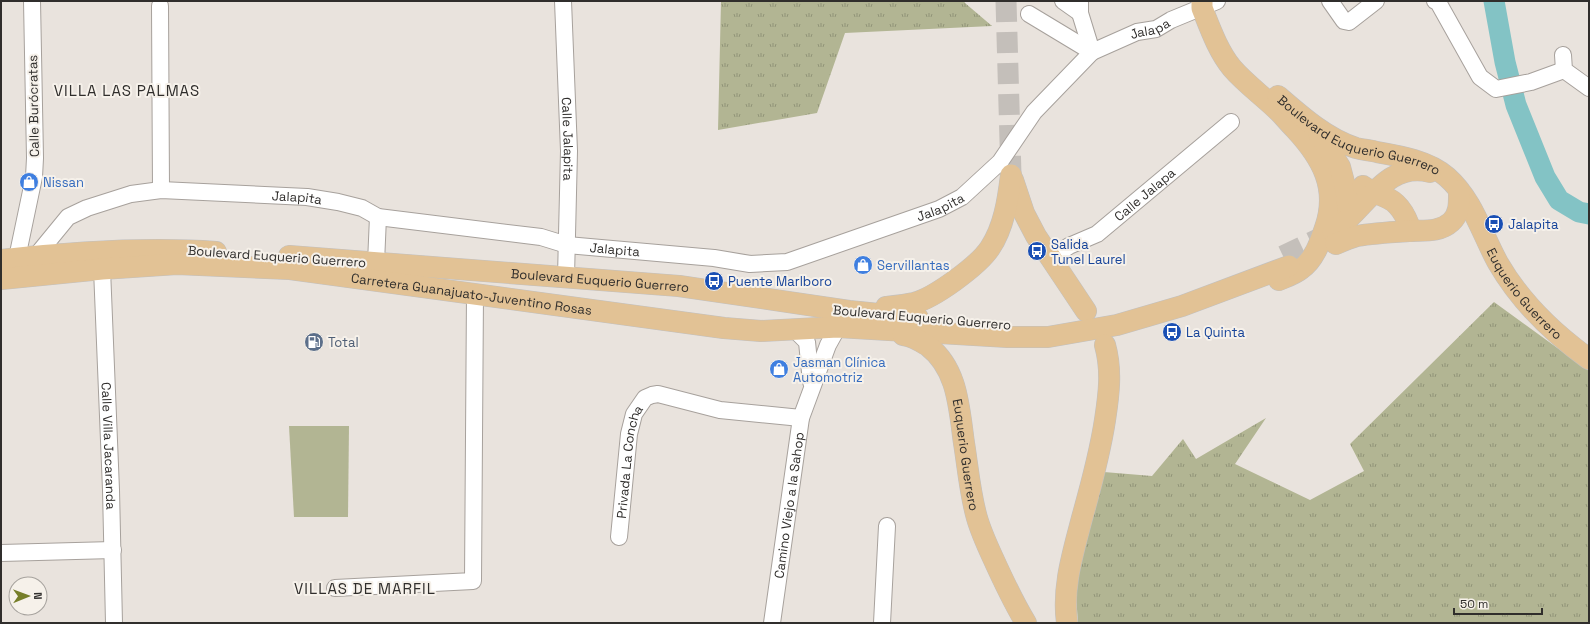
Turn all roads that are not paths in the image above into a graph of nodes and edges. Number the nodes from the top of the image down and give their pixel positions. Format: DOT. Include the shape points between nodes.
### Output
graph roads {
  1 [pos="32,1"];
  2 [pos="563,1"];
  3 [pos="1063,1"];
  4 [pos="1330,1"];
  5 [pos="1376,1"];
  6 [pos="1435,1"];
  7 [pos="1207,3"];
  8 [pos="160,6"];
  9 [pos="1080,7"];
  10 [pos="1029,14"];
  11 [pos="1092,52"];
  12 [pos="1589,88"];
  13 [pos="1231,122"];
  14 [pos="1312,123"];
  15 [pos="1340,167"];
  16 [pos="1453,184"];
  17 [pos="161,190"];
  18 [pos="1372,193"];
  19 [pos="378,217"];
  20 [pos="1349,218"];
  21 [pos="1411,231"];
  22 [pos="567,245"];
  23 [pos="18,258"];
  24 [pos="1051,258"];
  25 [pos="376,262"];
  26 [pos="102,270"];
  27 [pos="566,277"];
  28 [pos="1,279"];
  29 [pos="474,294"];
  30 [pos="1086,311"];
  31 [pos="844,319"];
  32 [pos="794,329"];
  33 [pos="869,329"];
  34 [pos="1048,337"];
  35 [pos="1105,345"];
  36 [pos="1589,359"];
  37 [pos="812,389"];
  38 [pos="801,418"];
  39 [pos="888,526"];
  40 [pos="619,537"];
  41 [pos="113,550"];
  42 [pos="1,553"];
  43 [pos="335,588"];
  44 [pos="114,623"];
  45 [pos="772,623"];
  46 [pos="882,623"];
  47 [pos="1026,623"];
  48 [pos="1067,623"];
  1 -- 23 [label="street, Calle Burócratas" via="34,171"];
  2 -- 22 [label="street, Calle Jalapita" via="569,151"];
  3 -- 9 [label="street"];
  4 -- 5 [label="street" via="1344,21 1349,22"];
  6 -- 12 [label="street" via="1451,23 1480,77 1496,90 1531,82 1563,63"];
  7 -- 11 [label="street, Jalapa" via="1156,29 1137,32"];
  7 -- 14 [label="main road, Boulevard Euquerio Guerrero" via="1227,50"];
  7 -- 34 [label="main road" via="1220,51 1232,68 1276,108 1319,159 1330,190 1330,207 1322,239 1314,255 1301,270 1185,317 1113,338 1090,340"];
  8 -- 17 [label="street"];
  9 -- 11 [label="street"];
  10 -- 11 [label="street"];
  11 -- 22 [label="street, Jalapita" via="1034,112 1000,162 962,197 939,209 787,262 750,264 714,258"];
  13 -- 24 [label="street, Calle Jalapa" via="1097,234 1069,246"];
  14 -- 15 [label="main road"];
  14 -- 16 [label="main road, Boulevard Euquerio Guerrero" via="1323,132 1356,148 1415,161 1435,169"];
  15 -- 18 [label="main road"];
  15 -- 20 [label="main road"];
  16 -- 18 [label="main road, Boulevard Euquerio Guerrero" via="1422,170 1412,170 1401,172"];
  16 -- 21 [label="main road" via="1459,205 1458,213 1452,221 1438,229"];
  16 -- 36 [label="main road, Euquerio Guerrero" via="1472,209 1498,263 1513,285 1550,327"];
  17 -- 19 [label="street, Jalapita" via="307,197 362,208"];
  17 -- 23 [label="street, Jalapita" via="131,194 68,217"];
  18 -- 20 [label="main road, Boulevard Euquerio Guerrero"];
  18 -- 21 [label="main road" via="1386,197 1404,212"];
  19 -- 22 [label="street, Jalapita" via="541,237"];
  19 -- 25 [label="street"];
  20 -- 21 [label="main road, Boulevard Euquerio Guerrero" via="1334,238"];
  22 -- 27 [label="street, Calle Jalapita"];
  23 -- 25 [label="main road, Boulevard Euquerio Guerrero" via="181,249"];
  24 -- 30 [label="main road"];
  24 -- 31 [label="main road" via="1024,213 1011,175 1002,222 990,249 957,279 936,294 914,303"];
  25 -- 27 [label="main road, Boulevard Euquerio Guerrero"];
  26 -- 28 [label="main road, Carretera Guanajuato-Juventino Rosas"];
  26 -- 29 [label="main road, Carretera Guanajuato-Juventino Rosas" via="177,264 290,269"];
  26 -- 41 [label="street, Calle Villa Jacaranda"];
  27 -- 31 [label="main road, Boulevard Euquerio Guerrero" via="686,287"];
  29 -- 32 [label="main road, Carretera Guanajuato-Juventino Rosas" via="724,328 761,331"];
  29 -- 43 [label="street" via="473,581"];
  31 -- 32 [label="main road, Carretera Guanajuato-Juventino Rosas"];
  31 -- 33 [label="main road, Carretera Guanajuato-Juventino Rosas"];
  31 -- 34 [label="main road, Boulevard Euquerio Guerrero" via="992,325 1073,324 1146,306 1211,280 1286,261 1182,306 1117,325"];
  31 -- 37 [label="street, Camino Viejo a la Sahop" via="828,345"];
  32 -- 37 [label="street, Camino Viejo a la Sahop" via="807,342"];
  33 -- 34 [label="main road, Boulevard Euquerio Guerrero"];
  33 -- 47 [label="main road, Euquerio Guerrero" via="910,336 922,342 943,361 958,396 972,498 978,520 1011,598"];
  35 -- 48 [label="main road" via="1110,377 1109,394 1103,435 1066,588"];
  37 -- 38 [label="street, Camino Viejo a la Sahop"];
  38 -- 40 [label="street, Privada La Concha" via="720,410 658,394 645,398 634,414 629,434"];
  38 -- 45 [label="street, Camino Viejo a la Sahop"];
  39 -- 46 [label="street"];
  41 -- 42 [label="street"];
  41 -- 44 [label="street, Calle Villa Jacaranda"];
}
